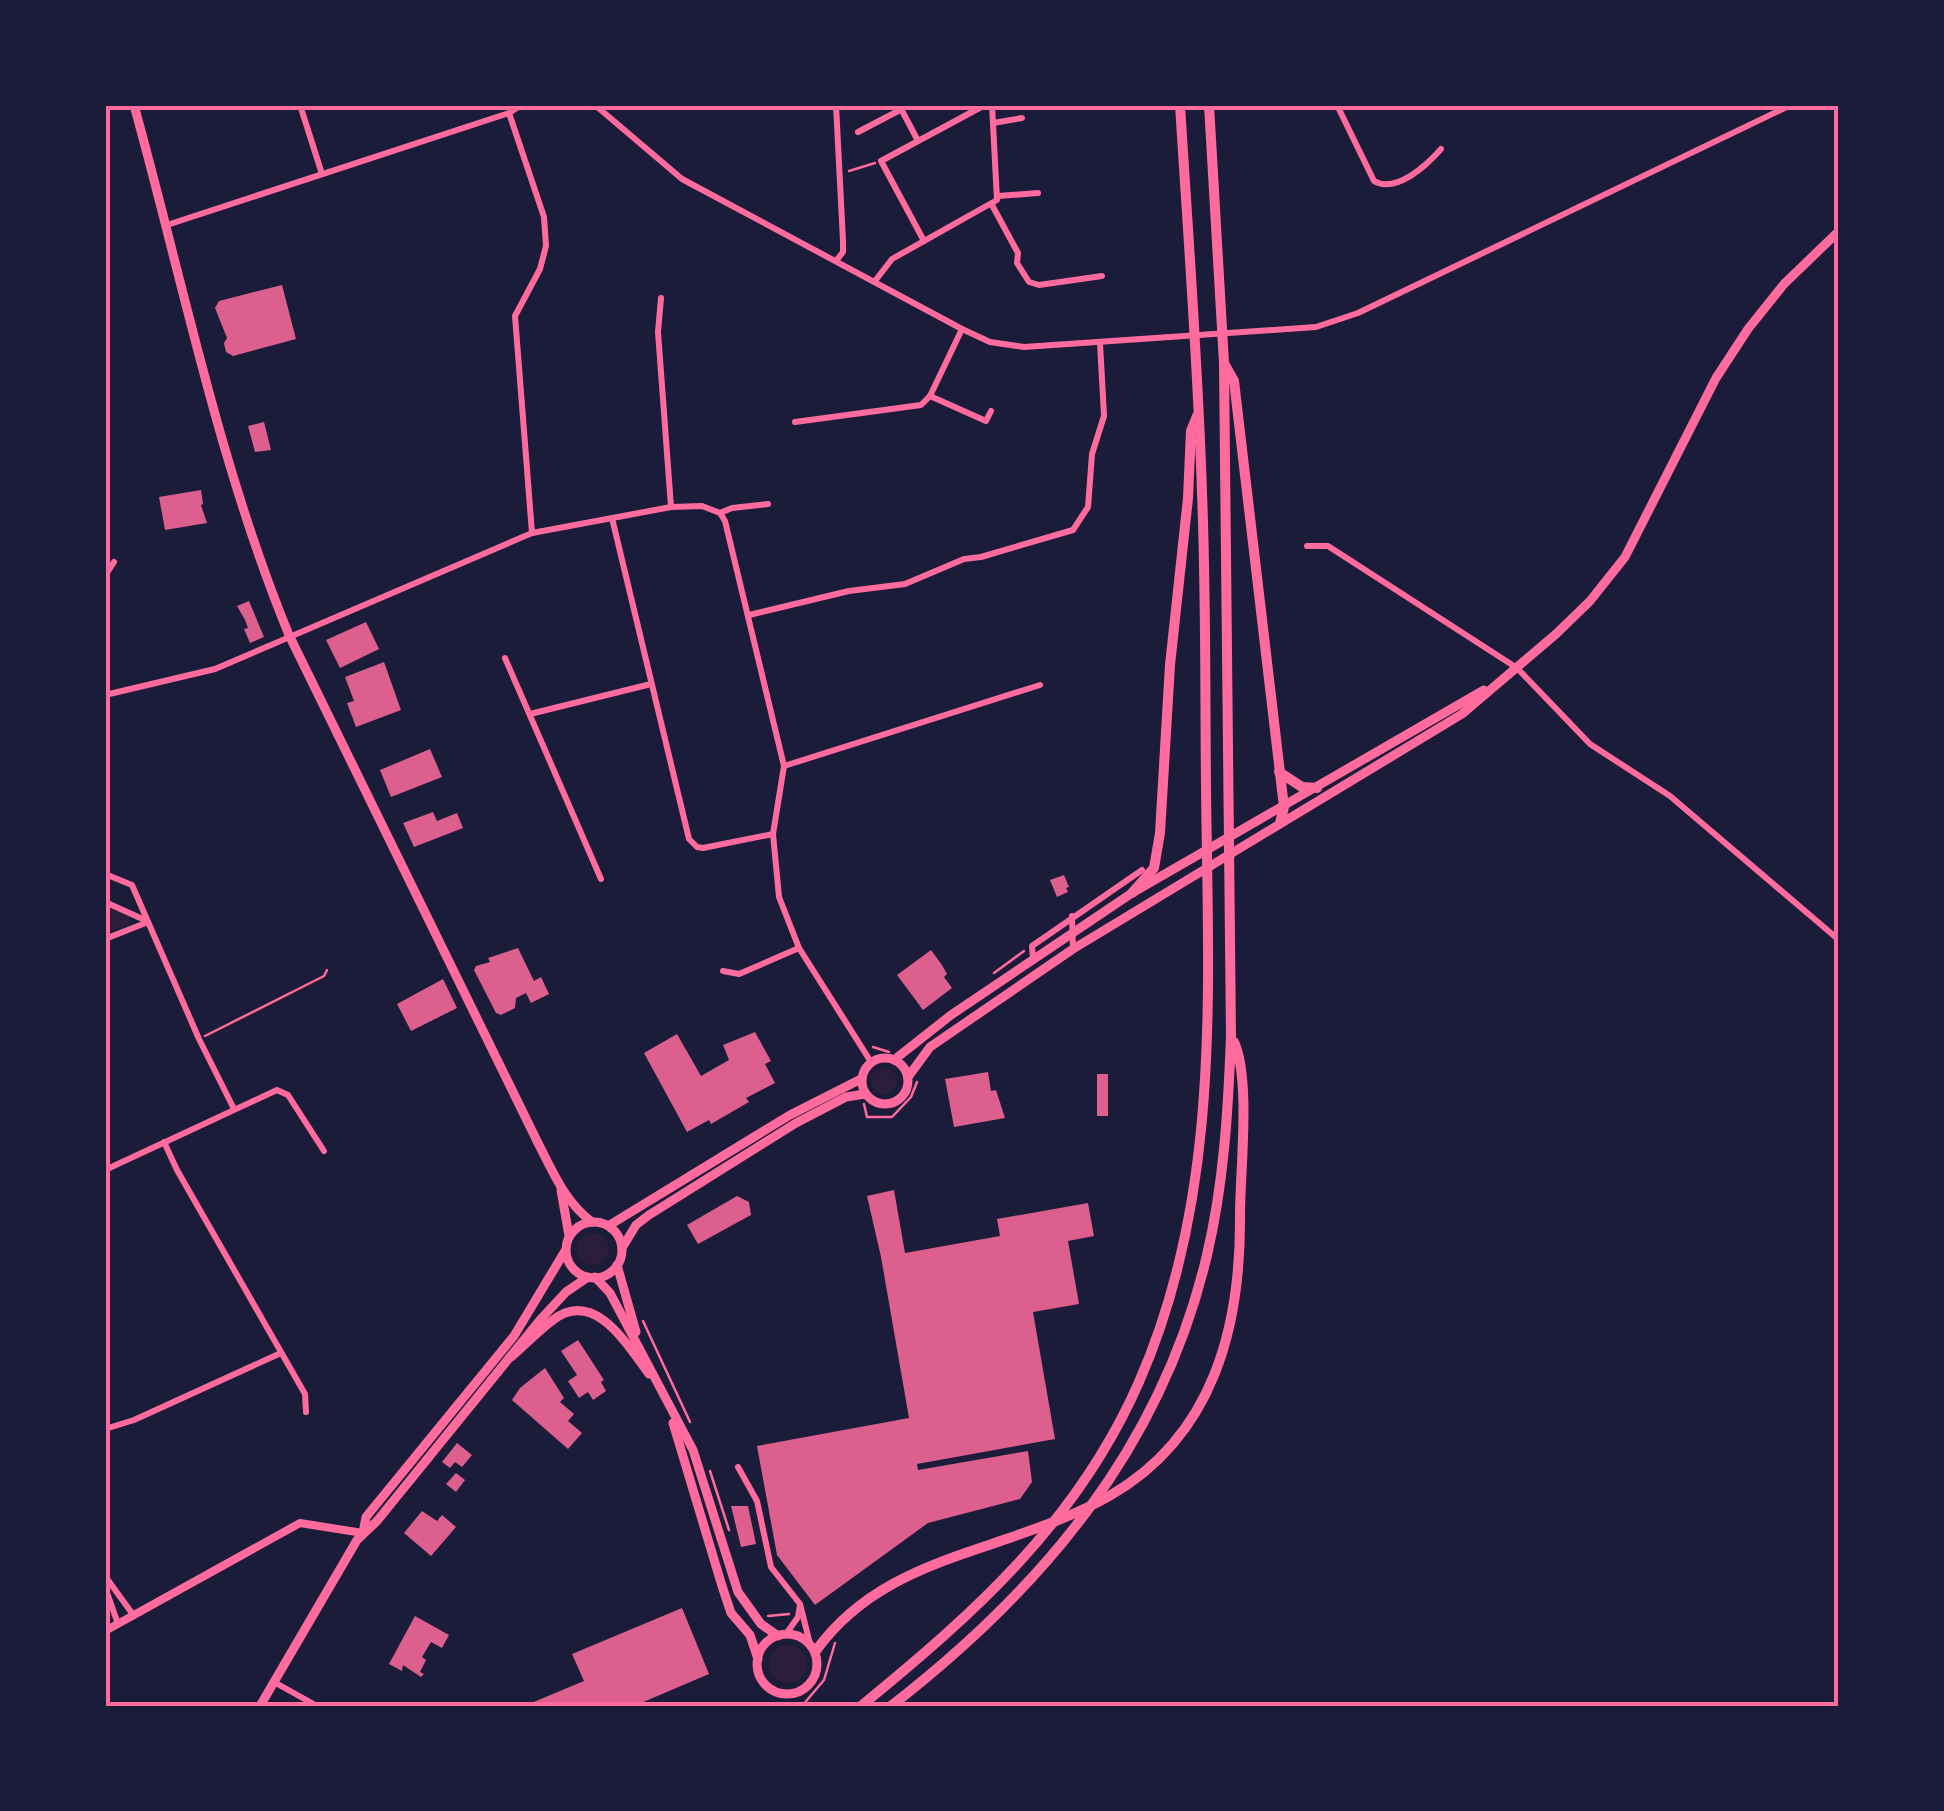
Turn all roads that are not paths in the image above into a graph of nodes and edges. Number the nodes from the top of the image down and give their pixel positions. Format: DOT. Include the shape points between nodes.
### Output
graph roads {
  1 [pos="134,105"];
  2 [pos="300,105"];
  3 [pos="521,105"];
  4 [pos="595,105"];
  5 [pos="836,105"];
  6 [pos="988,105"];
  7 [pos="1180,105"];
  8 [pos="1209,105"];
  9 [pos="1338,105"];
  10 [pos="1790,105"];
  11 [pos="900,107"];
  12 [pos="509,113"];
  13 [pos="1022,118"];
  14 [pos="993,123"];
  15 [pos="858,132"];
  16 [pos="918,140"];
  17 [pos="1441,149"];
  18 [pos="322,174"];
  19 [pos="1038,193"];
  20 [pos="998,196"];
  21 [pos="992,205"];
  22 [pos="168,225"];
  23 [pos="1839,231"];
  24 [pos="924,241"];
  25 [pos="836,261"];
  26 [pos="1102,276"];
  27 [pos="875,281"];
  28 [pos="660,298"];
  29 [pos="962,329"];
  30 [pos="1100,343"];
  31 [pos="1224,362"];
  32 [pos="930,396"];
  33 [pos="991,411"];
  34 [pos="1199,411"];
  35 [pos="795,422"];
  36 [pos="768,504"];
  37 [pos="672,507"];
  38 [pos="720,513"];
  39 [pos="612,518"];
  40 [pos="532,534"];
  41 [pos="1307,546"];
  42 [pos="114,562"];
  43 [pos="105,576"];
  44 [pos="749,616"];
  45 [pos="289,635"];
  46 [pos="505,658"];
  47 [pos="1517,668"];
  48 [pos="1502,680"];
  49 [pos="651,684"];
  50 [pos="1040,684"];
  51 [pos="105,696"];
  52 [pos="530,714"];
  53 [pos="784,766"];
  54 [pos="1279,772"];
  55 [pos="1317,788"];
  56 [pos="1284,807"];
  57 [pos="1276,825"];
  58 [pos="773,834"];
  59 [pos="1142,870"];
  60 [pos="105,874"];
  61 [pos="600,879"];
  62 [pos="1132,894"];
  63 [pos="105,902"];
  64 [pos="1072,916"];
  65 [pos="148,922"];
  66 [pos="1074,930"];
  67 [pos="105,939"];
  68 [pos="1839,940"];
  69 [pos="799,948"];
  70 [pos="1073,949"];
  71 [pos="1033,958"];
  72 [pos="723,971"];
  73 [pos="1000,980"];
  74 [pos="966,1022"];
  75 [pos="1231,1037"];
  76 [pos="895,1056"];
  77 [pos="871,1062"];
  78 [pos="908,1077"];
  79 [pos="861,1079"];
  80 [pos="862,1097"];
  81 [pos="234,1109"];
  82 [pos="164,1142"];
  83 [pos="324,1151"];
  84 [pos="105,1170"];
  85 [pos="561,1188"];
  86 [pos="592,1222"];
  87 [pos="608,1226"];
  88 [pos="569,1236"];
  89 [pos="622,1248"];
  90 [pos="566,1251"];
  91 [pos="617,1265"];
  92 [pos="591,1277"];
  93 [pos="639,1344"];
  94 [pos="281,1353"];
  95 [pos="511,1356"];
  96 [pos="660,1388"];
  97 [pos="668,1405"];
  98 [pos="306,1412"];
  99 [pos="105,1428"];
  100 [pos="738,1467"];
  101 [pos="363,1533"];
  102 [pos="105,1576"];
  103 [pos="105,1587"];
  104 [pos="800,1604"];
  105 [pos="134,1616"];
  106 [pos="118,1624"];
  107 [pos="105,1631"];
  108 [pos="782,1635"];
  109 [pos="813,1648"];
  110 [pos="758,1658"];
  111 [pos="274,1682"];
  112 [pos="774,1692"];
  113 [pos="792,1694"];
  114 [pos="260,1706"];
  115 [pos="317,1706"];
  116 [pos="774,1706"];
  117 [pos="790,1706"];
  118 [pos="861,1706"];
  119 [pos="891,1706"];
  1 -- 22 [label="main road"];
  2 -- 18 [label="street"];
  3 -- 12 [label="street"];
  4 -- 25 [label="street" via="682,179"];
  5 -- 25 [label="street" via="843,252"];
  6 -- 14 [label="street"];
  6 -- 16 [label="street"];
  7 -- 34 [label="highway"];
  8 -- 31 [label="highway"];
  9 -- 17 [label="street" via="1380,186 1426,166"];
  10 -- 30 [label="street" via="1358,313 1316,327"];
  11 -- 15 [label="street"];
  11 -- 16 [label="street"];
  12 -- 18 [label="street"];
  12 -- 40 [label="street" via="544,217 546,246 515,316"];
  13 -- 14 [label="street"];
  14 -- 20 [label="street"];
  16 -- 24 [label="street" via="881,161"];
  18 -- 22 [label="street"];
  19 -- 20 [label="street"];
  20 -- 21 [label="street"];
  21 -- 24 [label="street"];
  21 -- 26 [label="street" via="1029,282"];
  22 -- 45 [label="main road" via="246,524"];
  23 -- 47 [label="main road" via="1748,329 1716,378 1625,558 1590,601"];
  24 -- 27 [label="street" via="884,264"];
  25 -- 27 [label="street"];
  27 -- 29 [label="street"];
  28 -- 37 [label="street"];
  29 -- 30 [label="street" via="1006,346"];
  29 -- 32 [label="street"];
  30 -- 44 [label="street" via="1104,416 1092,454 1088,507 1073,530 964,559 905,584"];
  31 -- 54 [label="highway" via="1234,381"];
  31 -- 75 [label="highway"];
  32 -- 33 [label="street" via="986,421"];
  32 -- 35 [label="street" via="915,406"];
  34 -- 62 [label="highway" via="1191,431 1159,845 1154,868"];
  34 -- 118 [label="highway" via="1207,1038 1185,1247 1137,1386 1052,1525 954,1630"];
  36 -- 38 [label="street"];
  37 -- 38 [label="street"];
  37 -- 39 [label="street"];
  38 -- 44 [label="street"];
  39 -- 40 [label="street"];
  39 -- 49 [label="street"];
  40 -- 45 [label="street"];
  41 -- 47 [label="street" via="1328,546"];
  42 -- 43 [label="street"];
  44 -- 53 [label="street"];
  45 -- 51 [label="street" via="215,669"];
  45 -- 85 [label="main road"];
  46 -- 52 [label="street"];
  47 -- 48 [label="main road"];
  47 -- 68 [label="street" via="1590,744 1670,796"];
  48 -- 55 [label="main road"];
  48 -- 57 [label="main road" via="1462,714"];
  49 -- 52 [label="street"];
  49 -- 58 [label="street" via="692,844 704,848"];
  50 -- 53 [label="street"];
  52 -- 61 [label="street"];
  53 -- 58 [label="street"];
  54 -- 55 [label="highway"];
  54 -- 56 [label="highway"];
  55 -- 56 [label="main road"];
  56 -- 57 [label="highway"];
  56 -- 62 [label="main road"];
  57 -- 70 [label="main road"];
  58 -- 69 [label="street" via="775,881"];
  59 -- 64 [label="street"];
  60 -- 65 [label="street" via="132,885"];
  62 -- 66 [label="main road"];
  63 -- 65 [label="street"];
  64 -- 66 [label="street"];
  64 -- 71 [label="street" via="1032,946"];
  65 -- 67 [label="street"];
  65 -- 81 [label="street"];
  66 -- 70 [label="street"];
  66 -- 71 [label="main road"];
  69 -- 72 [label="street" via="739,974"];
  69 -- 77 [label="street"];
  70 -- 74 [label="main road"];
  71 -- 73 [label="main road"];
  73 -- 74 [label="main road" via="1006,984 1002,990"];
  73 -- 76 [label="main road"];
  74 -- 78 [label="main road" via="930,1047"];
  75 -- 109 [label="highway" via="1240,1057 1236,1299 1224,1352 1185,1428 1112,1495 900,1578 868,1597"];
  75 -- 119 [label="highway" via="1220,1184 1206,1258 1154,1402 1074,1531 1026,1587"];
  76 -- 77 [label="main road"];
  76 -- 78 [label="main road"];
  77 -- 79 [label="main road"];
  78 -- 80 [label="main road" via="907,1090 893,1103"];
  79 -- 80 [label="main road"];
  79 -- 87 [label="main road" via="790,1114"];
  80 -- 89 [label="main road" via="846,1096 796,1123 636,1225"];
  81 -- 82 [label="street"];
  81 -- 83 [label="street" via="282,1090"];
  82 -- 84 [label="street"];
  82 -- 94 [label="street"];
  85 -- 86 [label="main road"];
  85 -- 88 [label="main road"];
  86 -- 87 [label="main road"];
  86 -- 88 [label="main road"];
  87 -- 89 [label="main road"];
  88 -- 90 [label="main road"];
  89 -- 91 [label="main road"];
  90 -- 92 [label="main road" via="574,1269"];
  90 -- 101 [label="main road" via="514,1336 366,1517"];
  91 -- 92 [label="main road"];
  91 -- 93 [label="main road"];
  92 -- 93 [label="main road" via="610,1293"];
  92 -- 95 [label="main road" via="566,1292"];
  93 -- 96 [label="main road"];
  94 -- 98 [label="street" via="305,1394"];
  94 -- 99 [label="street"];
  95 -- 96 [label="main road" via="554,1319 591,1312 612,1324"];
  95 -- 101 [label="main road"];
  96 -- 97 [label="main road"];
  97 -- 108 [label="main road" via="693,1450 738,1592 760,1624"];
  97 -- 110 [label="main road" via="722,1586"];
  100 -- 104 [label="street" via="757,1500 772,1567"];
  101 -- 105 [label="street" via="306,1522"];
  101 -- 111 [label="main road"];
  102 -- 105 [label="street"];
  103 -- 106 [label="street"];
  104 -- 108 [label="street"];
  104 -- 109 [label="street"];
  105 -- 106 [label="street"];
  106 -- 107 [label="street"];
  108 -- 109 [label="main road" via="795,1635"];
  108 -- 110 [label="main road" via="764,1644"];
  109 -- 113 [label="main road" via="814,1678"];
  110 -- 112 [label="main road" via="762,1681"];
  111 -- 114 [label="main road"];
  111 -- 115 [label="street"];
  112 -- 113 [label="main road"];
  112 -- 116 [label="main road"];
  113 -- 117 [label="main road"];
}
